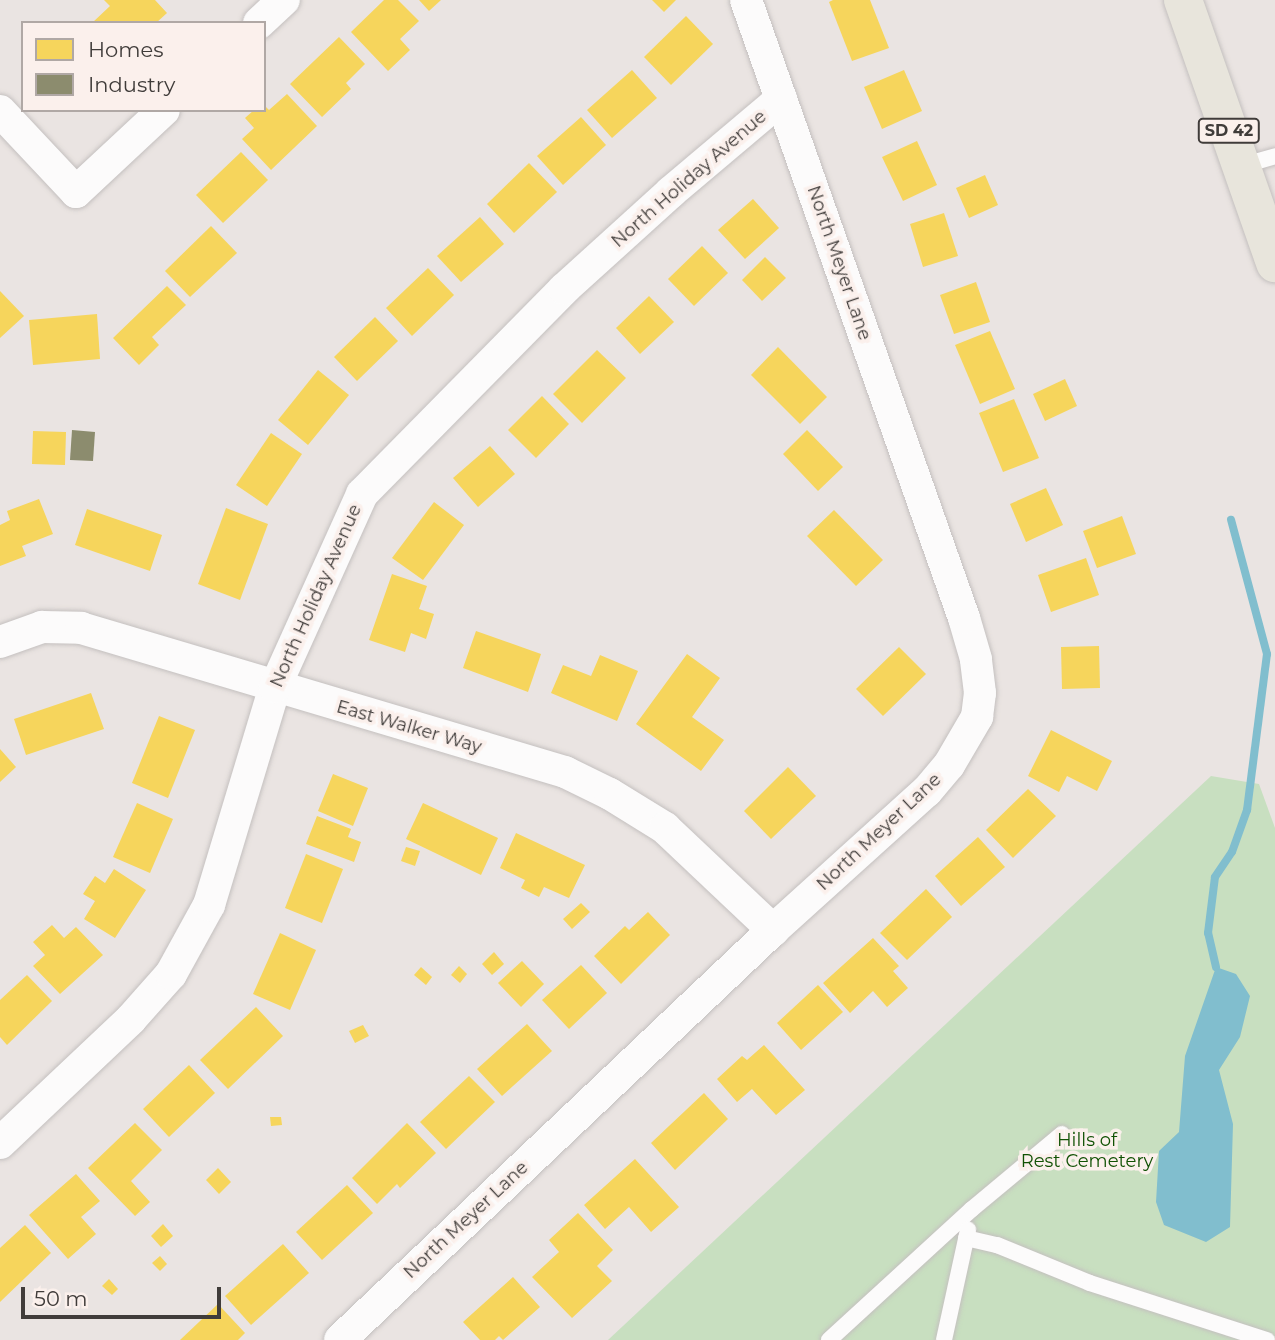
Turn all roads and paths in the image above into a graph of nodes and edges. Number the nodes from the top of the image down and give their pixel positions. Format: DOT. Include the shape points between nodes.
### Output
graph roads {
  1 [pos="284,0"];
  2 [pos="746,0"];
  3 [pos="1183,0"];
  4 [pos="261,21"];
  5 [pos="781,99"];
  6 [pos="0,111"];
  7 [pos="162,112"];
  8 [pos="1258,161"];
  9 [pos="1275,263"];
  10 [pos="0,642"];
  11 [pos="275,688"];
  12 [pos="773,930"];
  13 [pos="1062,1134"];
  14 [pos="0,1143"];
  15 [pos="972,1209"];
  16 [pos="966,1238"];
  17 [pos="340,1340"];
  18 [pos="829,1340"];
  19 [pos="944,1340"];
  20 [pos="1267,1340"];
  1 -- 4 [label="street"];
  2 -- 5 [label="street, North Meyer Lane"];
  3 -- 8 [label="main road, SD 42"];
  5 -- 11 [label="street, North Holiday Avenue" via="564,289 362,494"];
  5 -- 12 [label="street, North Meyer Lane" via="964,618 980,693 977,718 967,739 934,782"];
  6 -- 7 [label="street" via="76,192"];
  8 -- 9 [label="main road, SD 42"];
  10 -- 11 [label="street, East Walker Way" via="41,627 81,628"];
  11 -- 12 [label="street, East Walker Way" via="565,772 665,828"];
  11 -- 14 [label="street, North Holiday Avenue" via="209,905 171,974 131,1019"];
  12 -- 17 [label="street, North Meyer Lane"];
  13 -- 15 [label="lane"];
  15 -- 16 [label="lane"];
  15 -- 18 [label="lane"];
  16 -- 19 [label="lane"];
  16 -- 20 [label="lane" via="998,1245 1090,1283"];
}
